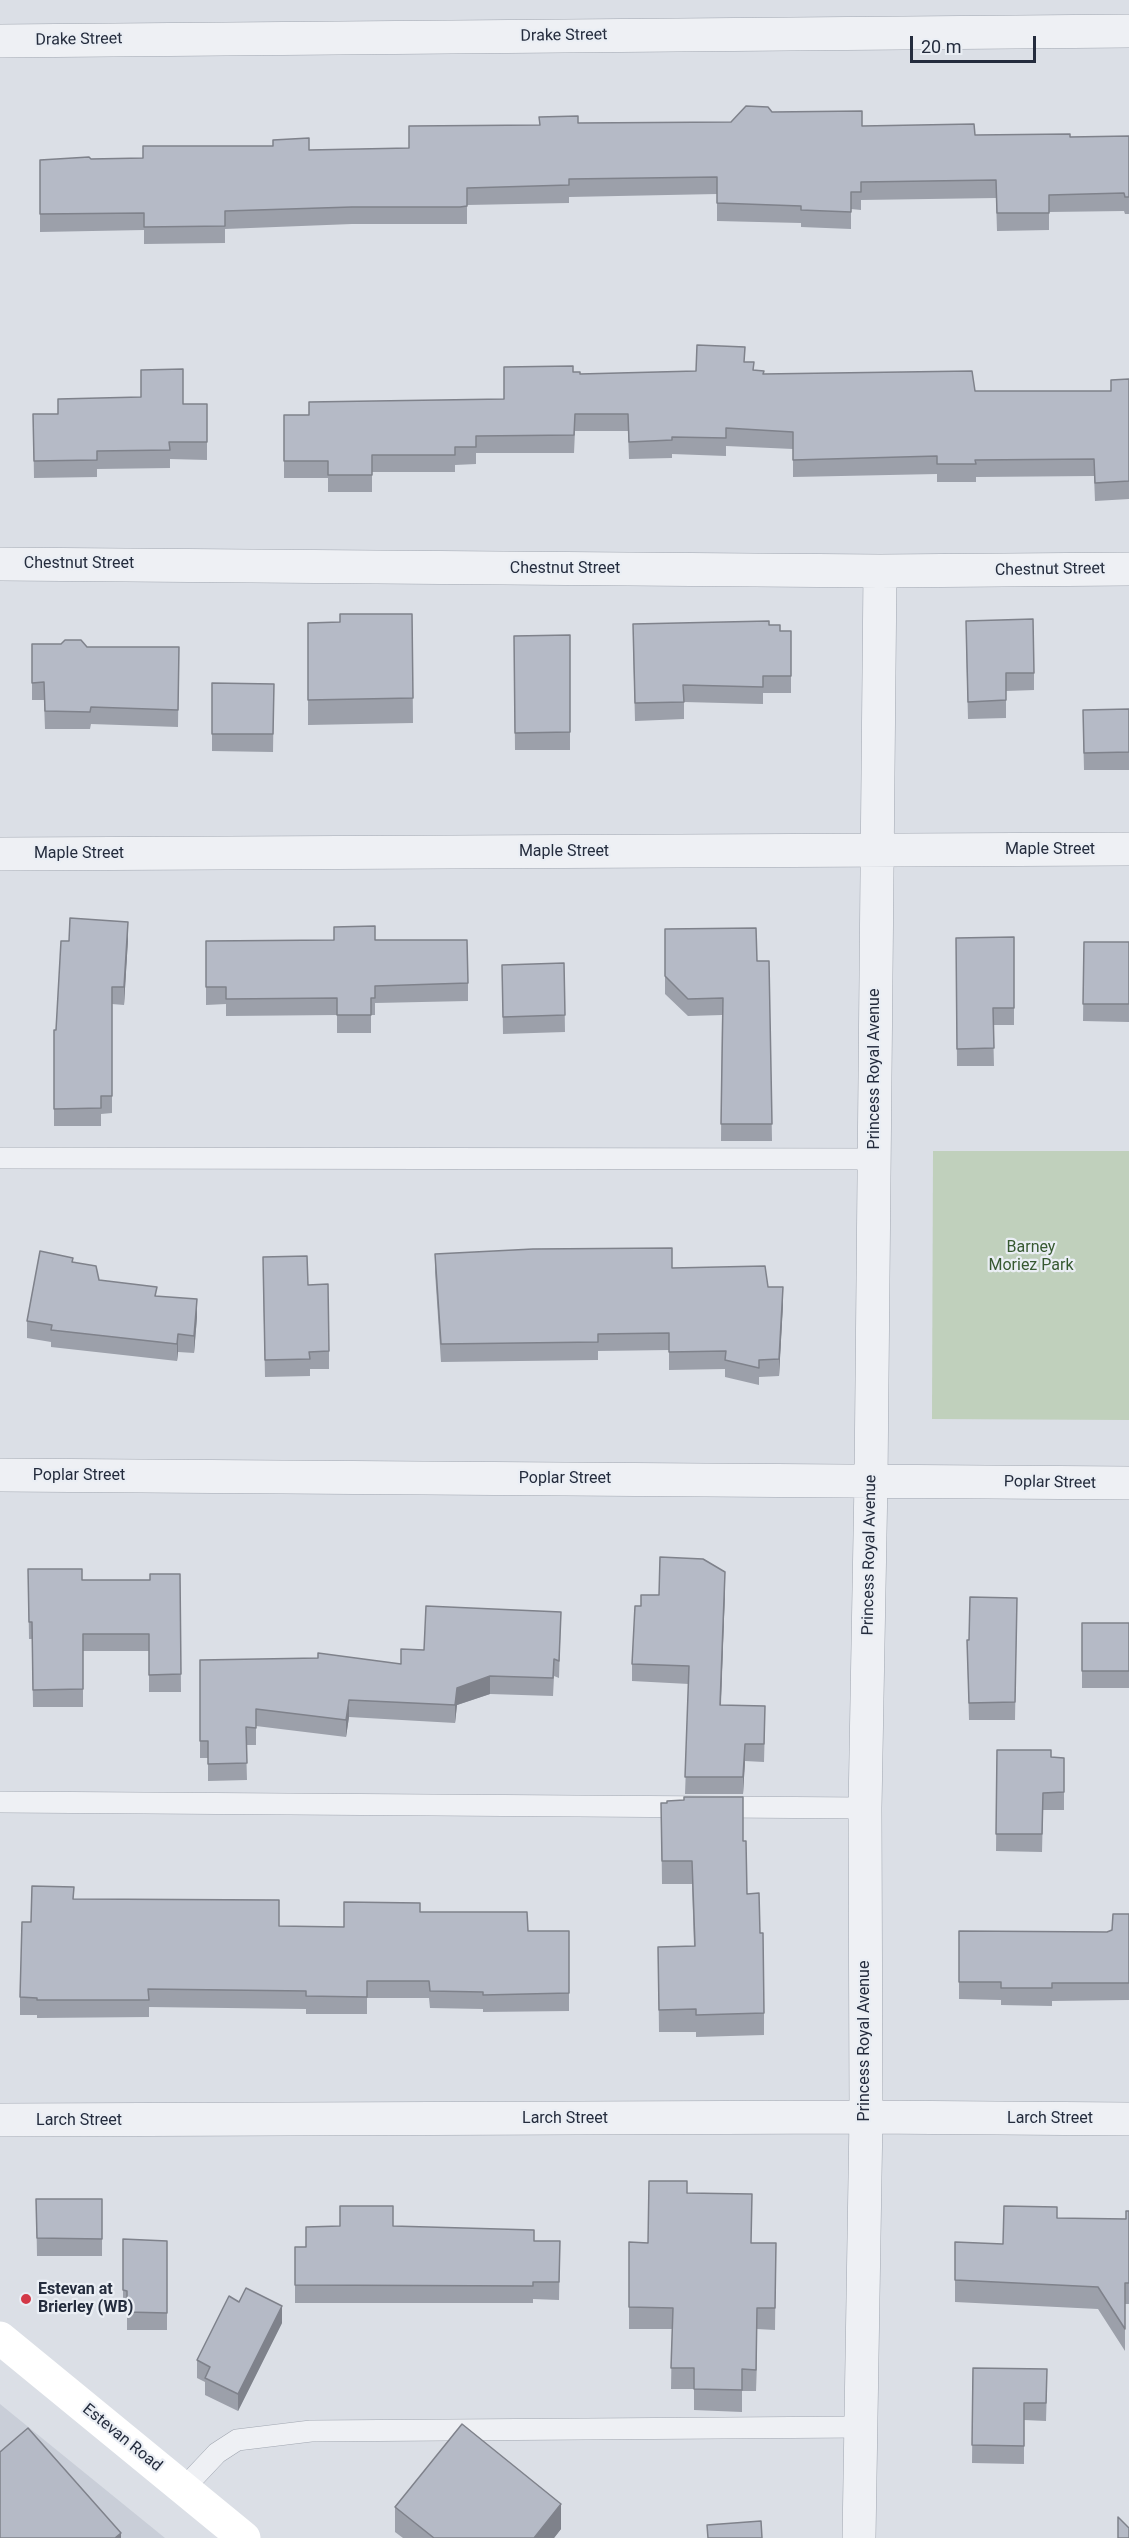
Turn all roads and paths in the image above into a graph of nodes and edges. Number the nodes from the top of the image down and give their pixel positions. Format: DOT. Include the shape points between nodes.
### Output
graph roads {
  1 [pos="1129,31"];
  2 [pos="0,41"];
  3 [pos="0,564"];
  4 [pos="1129,569"];
  5 [pos="880,571"];
  6 [pos="1129,849"];
  7 [pos="877,850"];
  8 [pos="0,854"];
  9 [pos="0,1158"];
  10 [pos="874,1159"];
  11 [pos="0,1475"];
  12 [pos="871,1480"];
  13 [pos="1129,1484"];
  14 [pos="0,1802"];
  15 [pos="865,1808"];
  16 [pos="866,2117"];
  17 [pos="1129,2119"];
  18 [pos="0,2120"];
  19 [pos="0,2338"];
  20 [pos="860,2427"];
  21 [pos="184,2488"];
  22 [pos="244,2538"];
  23 [pos="859,2538"];
  1 -- 2 [label="street, Drake Street"];
  3 -- 5 [label="street, Chestnut Street"];
  4 -- 5 [label="street, Chestnut Street"];
  5 -- 7 [label="street, Princess Royal Avenue"];
  6 -- 7 [label="street, Maple Street"];
  7 -- 8 [label="street, Maple Street"];
  7 -- 10 [label="street, Princess Royal Avenue"];
  9 -- 10 [label="lane"];
  10 -- 12 [label="street, Princess Royal Avenue"];
  11 -- 12 [label="street, Poplar Street"];
  12 -- 13 [label="street, Poplar Street"];
  12 -- 15 [label="street, Princess Royal Avenue"];
  14 -- 15 [label="lane"];
  15 -- 16 [label="street, Princess Royal Avenue"];
  16 -- 17 [label="street, Larch Street"];
  16 -- 18 [label="street, Larch Street"];
  16 -- 20 [label="street, Princess Royal Avenue"];
  19 -- 21 [label="street, Estevan Road"];
  20 -- 21 [label="lane" via="311,2431 237,2440 217,2453"];
  20 -- 23 [label="street, Princess Royal Avenue"];
  21 -- 22 [label="street, Estevan Road"];
}
